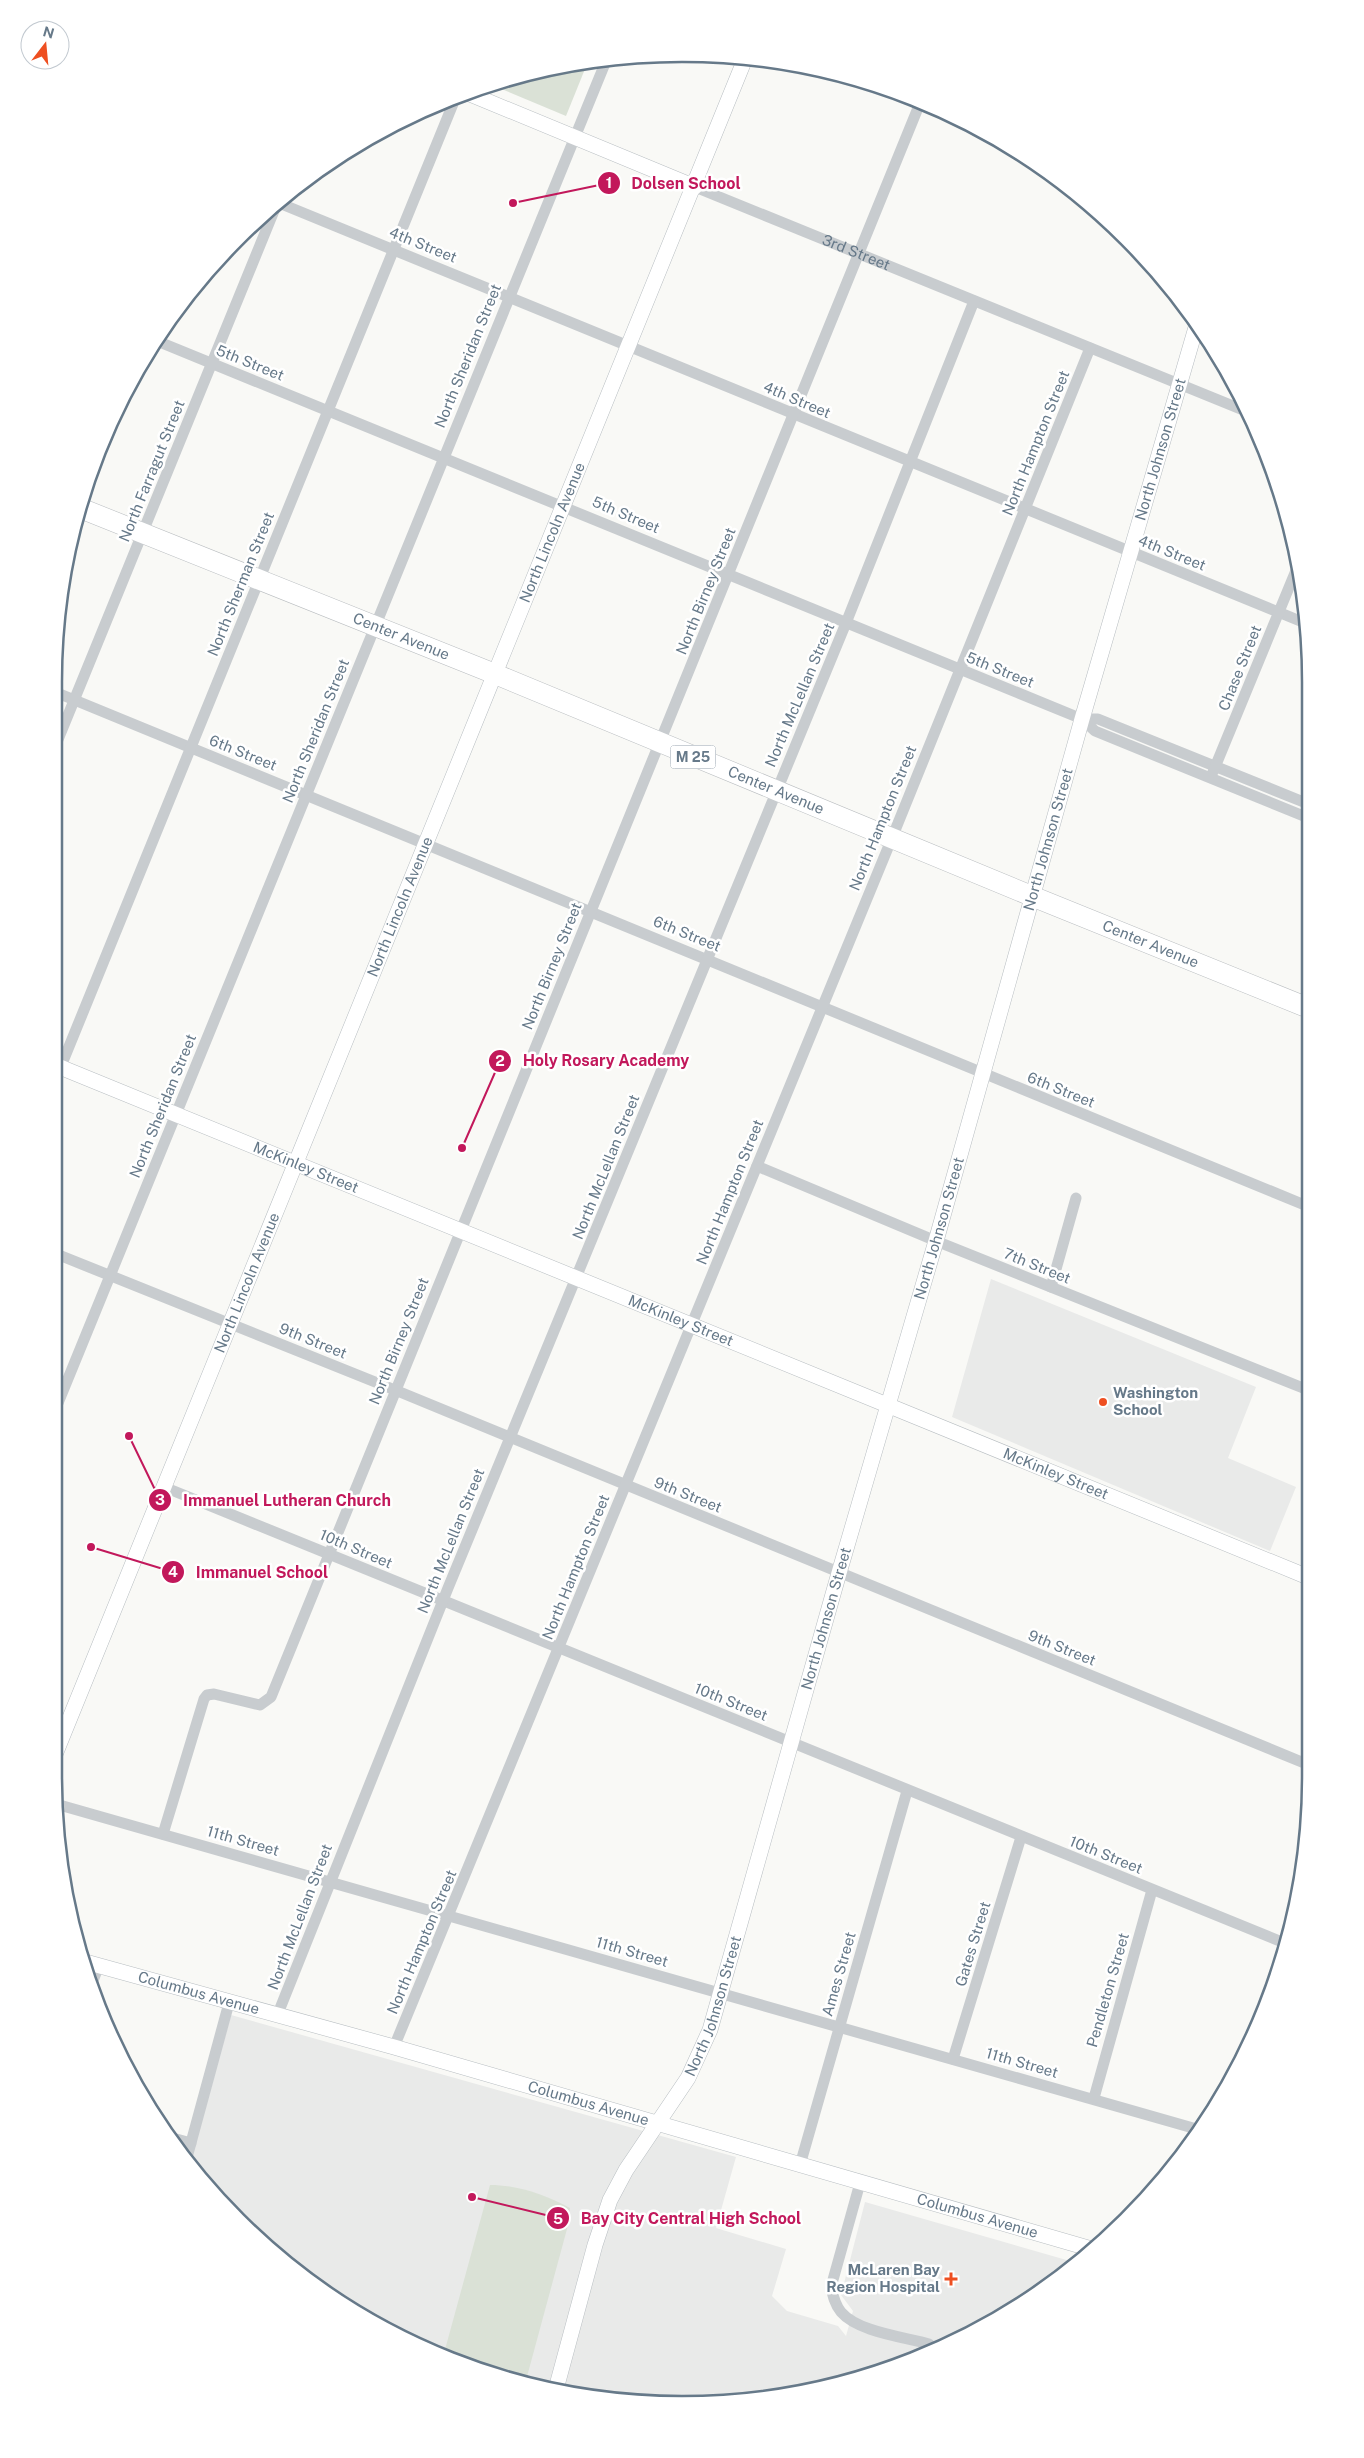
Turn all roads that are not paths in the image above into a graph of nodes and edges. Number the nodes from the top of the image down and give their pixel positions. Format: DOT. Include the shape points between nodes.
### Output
graph roads {
  1 [pos="742,66"];
  2 [pos="603,68"];
  3 [pos="478,97"];
  4 [pos="452,107"];
  5 [pos="918,110"];
  6 [pos="574,137"];
  7 [pos="695,187"];
  8 [pos="286,206"];
  9 [pos="271,219"];
  10 [pos="394,250"];
  11 [pos="860,253"];
  12 [pos="508,297"];
  13 [pos="974,301"];
  14 [pos="1194,334"];
  15 [pos="163,344"];
  16 [pos="629,346"];
  17 [pos="1090,348"];
  18 [pos="212,364"];
  19 [pos="1180,385"];
  20 [pos="1238,408"];
  21 [pos="328,409"];
  22 [pos="794,415"];
  23 [pos="443,456"];
  24 [pos="911,463"];
  25 [pos="563,506"];
  26 [pos="1025,509"];
  27 [pos="87,511"];
  28 [pos="142,533"];
  29 [pos="1132,553"];
  30 [pos="728,574"];
  31 [pos="259,579"];
  32 [pos="1293,579"];
  33 [pos="1279,613"];
  34 [pos="1298,620"];
  35 [pos="846,623"];
  36 [pos="374,627"];
  37 [pos="960,670"];
  38 [pos="495,674"];
  39 [pos="62,695"];
  40 [pos="74,700"];
  41 [pos="1082,719"];
  42 [pos="62,730"];
  43 [pos="660,743"];
  44 [pos="190,748"];
  45 [pos="1216,767"];
  46 [pos="1210,778"];
  47 [pos="776,790"];
  48 [pos="306,794"];
  49 [pos="1302,801"];
  50 [pos="1302,815"];
  51 [pos="892,838"];
  52 [pos="425,844"];
  53 [pos="1034,897"];
  54 [pos="591,910"];
  55 [pos="707,958"];
  56 [pos="1302,1004"];
  57 [pos="822,1005"];
  58 [pos="62,1057"];
  59 [pos="62,1073"];
  60 [pos="983,1074"];
  61 [pos="175,1114"];
  62 [pos="295,1165"];
  63 [pos="757,1166"];
  64 [pos="1076,1198"];
  65 [pos="1302,1204"];
  66 [pos="461,1231"];
  67 [pos="936,1241"];
  68 [pos="62,1256"];
  69 [pos="110,1276"];
  70 [pos="576,1279"];
  71 [pos="1052,1288"];
  72 [pos="230,1324"];
  73 [pos="691,1325"];
  74 [pos="1302,1388"];
  75 [pos="395,1390"];
  76 [pos="62,1393"];
  77 [pos="888,1405"];
  78 [pos="510,1438"];
  79 [pos="626,1486"];
  80 [pos="164,1487"];
  81 [pos="328,1554"];
  82 [pos="839,1573"];
  83 [pos="1302,1575"];
  84 [pos="443,1602"];
  85 [pos="559,1648"];
  86 [pos="62,1736"];
  87 [pos="792,1744"];
  88 [pos="1302,1762"];
  89 [pos="907,1791"];
  90 [pos="63,1806"];
  91 [pos="163,1834"];
  92 [pos="1021,1838"];
  93 [pos="331,1881"];
  94 [pos="1152,1890"];
  95 [pos="450,1916"];
  96 [pos="1279,1941"];
  97 [pos="92,1963"];
  98 [pos="99,1965"];
  99 [pos="95,1975"];
  100 [pos="720,1993"];
  101 [pos="229,2003"];
  102 [pos="276,2016"];
  103 [pos="839,2027"];
  104 [pos="394,2047"];
  105 [pos="953,2059"];
  106 [pos="1094,2098"];
  107 [pos="658,2124"];
  108 [pos="1192,2127"];
  109 [pos="182,2141"];
  110 [pos="191,2143"];
  111 [pos="189,2150"];
  112 [pos="800,2165"];
  113 [pos="860,2182"];
  114 [pos="1084,2247"];
  115 [pos="929,2344"];
  116 [pos="558,2383"];
  1 -- 7 [label="street, North Lincoln Avenue"];
  2 -- 6 [label="street, North Sheridan Street"];
  3 -- 6 [label="street, 3rd Street"];
  4 -- 10 [label="street, North Sherman Street"];
  5 -- 11 [label="street, North Birney Street"];
  6 -- 7 [label="street, 3rd Street"];
  6 -- 12 [label="street, North Sheridan Street"];
  7 -- 11 [label="street, 3rd Street"];
  7 -- 16 [label="street, North Lincoln Avenue"];
  8 -- 10 [label="street, 4th Street"];
  9 -- 18 [label="street, North Farragut Street"];
  10 -- 12 [label="street, 4th Street"];
  10 -- 21 [label="street, North Sherman Street"];
  11 -- 13 [label="street, 3rd Street"];
  11 -- 22 [label="street, North Birney Street"];
  12 -- 16 [label="street, 4th Street"];
  12 -- 23 [label="street, North Sheridan Street"];
  13 -- 17 [label="street, 3rd Street"];
  13 -- 24 [label="street, North McLellan Street"];
  14 -- 19 [label="street, North Johnson Street"];
  15 -- 18 [label="street, 5th Street"];
  16 -- 22 [label="street, 4th Street"];
  16 -- 25 [label="street, North Lincoln Avenue"];
  17 -- 19 [label="street, 3rd Street"];
  17 -- 26 [label="street, North Hampton Street"];
  18 -- 21 [label="street, 5th Street"];
  18 -- 28 [label="street, North Farragut Street"];
  19 -- 20 [label="street, 3rd Street"];
  19 -- 29 [label="street, North Johnson Street"];
  21 -- 23 [label="street, 5th Street"];
  21 -- 31 [label="street, North Sherman Street"];
  22 -- 24 [label="street, 4th Street"];
  22 -- 30 [label="street, North Birney Street"];
  23 -- 25 [label="street, 5th Street"];
  23 -- 36 [label="street, North Sheridan Street"];
  24 -- 26 [label="street, 4th Street"];
  24 -- 35 [label="street, North McLellan Street"];
  25 -- 30 [label="street, 5th Street"];
  25 -- 38 [label="street, North Lincoln Avenue"];
  26 -- 29 [label="street, 4th Street"];
  26 -- 37 [label="street, North Hampton Street"];
  27 -- 28 [label="highway, Center Avenue / M 25"];
  28 -- 31 [label="highway, Center Avenue / M 25"];
  28 -- 40 [label="street, North Farragut Street"];
  29 -- 33 [label="street, 4th Street"];
  29 -- 41 [label="street, North Johnson Street"];
  30 -- 35 [label="street, 5th Street"];
  30 -- 43 [label="street, North Birney Street"];
  31 -- 36 [label="highway, Center Avenue / M 25"];
  31 -- 44 [label="street, North Sherman Street"];
  32 -- 33 [label="street, Chase Street"];
  33 -- 34 [label="street, 4th Street"];
  33 -- 45 [label="street, Chase Street"];
  35 -- 37 [label="street, 5th Street"];
  35 -- 47 [label="street, North McLellan Street"];
  36 -- 38 [label="highway, Center Avenue / M 25"];
  36 -- 48 [label="street, North Sheridan Street"];
  37 -- 41 [label="street, 5th Street"];
  37 -- 51 [label="street, North Hampton Street"];
  38 -- 43 [label="highway, Center Avenue / M 25"];
  38 -- 52 [label="street, North Lincoln Avenue"];
  39 -- 40 [label="street, 6th Street"];
  40 -- 42 [label="street, North Farragut Street"];
  40 -- 44 [label="street, 6th Street"];
  41 -- 45 [label="street, 5th Street" via="1098,719"];
  41 -- 46 [label="street, 5th Street" via="1094,730"];
  41 -- 53 [label="street, North Johnson Street"];
  43 -- 47 [label="highway, Center Avenue / M 25"];
  43 -- 54 [label="street, North Birney Street"];
  44 -- 48 [label="street, 6th Street"];
  44 -- 58 [label="street, North Sherman Street"];
  45 -- 46 [label="street, Chase Street"];
  45 -- 49 [label="street, 5th Street"];
  46 -- 50 [label="street, 5th Street"];
  47 -- 51 [label="highway, Center Avenue / M 25"];
  47 -- 55 [label="street, North McLellan Street"];
  48 -- 52 [label="street, 6th Street"];
  48 -- 61 [label="street, North Sheridan Street"];
  51 -- 53 [label="highway, Center Avenue / M 25"];
  51 -- 57 [label="street, North Hampton Street"];
  52 -- 54 [label="street, 6th Street"];
  52 -- 62 [label="street, North Lincoln Avenue"];
  53 -- 56 [label="highway, Center Avenue / M 25"];
  53 -- 60 [label="street, North Johnson Street"];
  54 -- 55 [label="street, 6th Street"];
  54 -- 66 [label="street, North Birney Street"];
  55 -- 57 [label="street, 6th Street"];
  55 -- 70 [label="street, North McLellan Street"];
  57 -- 60 [label="street, 6th Street"];
  57 -- 63 [label="street, North Hampton Street"];
  59 -- 61 [label="street, McKinley Street"];
  60 -- 65 [label="street, 6th Street"];
  60 -- 67 [label="street, North Johnson Street"];
  61 -- 62 [label="street, McKinley Street"];
  61 -- 69 [label="street, North Sheridan Street"];
  62 -- 66 [label="street, McKinley Street"];
  62 -- 72 [label="street, North Lincoln Avenue"];
  63 -- 67 [label="street, 7th Street"];
  63 -- 73 [label="street, North Hampton Street"];
  64 -- 71 [label="street"];
  66 -- 70 [label="street, McKinley Street"];
  66 -- 75 [label="street, North Birney Street"];
  67 -- 71 [label="street, 7th Street"];
  67 -- 77 [label="street, North Johnson Street"];
  68 -- 69 [label="street, 9th Street"];
  69 -- 72 [label="street, 9th Street"];
  69 -- 76 [label="street, North Sheridan Street"];
  70 -- 73 [label="street, McKinley Street"];
  70 -- 78 [label="street, North McLellan Street"];
  71 -- 74 [label="street, 7th Street"];
  72 -- 75 [label="street, 9th Street"];
  72 -- 80 [label="street, North Lincoln Avenue"];
  73 -- 77 [label="street, McKinley Street"];
  73 -- 79 [label="street, North Hampton Street"];
  75 -- 78 [label="street, 9th Street"];
  75 -- 81 [label="street, North Birney Street"];
  77 -- 82 [label="street, North Johnson Street"];
  77 -- 83 [label="street, McKinley Street"];
  78 -- 79 [label="street, 9th Street"];
  78 -- 84 [label="street, North McLellan Street"];
  79 -- 82 [label="street, 9th Street"];
  79 -- 85 [label="street, North Hampton Street"];
  80 -- 81 [label="street, 10th Street"];
  80 -- 86 [label="street, North Lincoln Avenue"];
  81 -- 84 [label="street, 10th Street"];
  81 -- 91 [label="street, North Birney Street" via="271,1697 260,1705 214,1694 204,1699"];
  82 -- 87 [label="street, North Johnson Street"];
  82 -- 88 [label="street, 9th Street"];
  84 -- 85 [label="street, 10th Street"];
  84 -- 93 [label="street, North McLellan Street"];
  85 -- 87 [label="street, 10th Street"];
  85 -- 95 [label="street, North Hampton Street"];
  87 -- 89 [label="street, 10th Street"];
  87 -- 100 [label="street, North Johnson Street"];
  89 -- 92 [label="street, 10th Street"];
  89 -- 103 [label="street, Ames Street"];
  90 -- 91 [label="street, 11th Street"];
  91 -- 93 [label="street, 11th Street"];
  92 -- 94 [label="street, 10th Street"];
  92 -- 105 [label="street, Gates Street"];
  93 -- 95 [label="street, 11th Street"];
  93 -- 102 [label="street, North McLellan Street"];
  94 -- 96 [label="street, 10th Street"];
  94 -- 106 [label="street, Pendleton Street"];
  95 -- 100 [label="street, 11th Street"];
  95 -- 104 [label="street, North Hampton Street"];
  97 -- 98 [label="street, Columbus Avenue"];
  98 -- 99 [label="street"];
  98 -- 101 [label="street, Columbus Avenue"];
  100 -- 103 [label="street, 11th Street"];
  100 -- 107 [label="street, North Johnson Street" via="701,2052"];
  101 -- 102 [label="street, Columbus Avenue"];
  101 -- 110 [label="street"];
  102 -- 104 [label="street, Columbus Avenue"];
  103 -- 105 [label="street, 11th Street"];
  103 -- 112 [label="street, Ames Street"];
  104 -- 107 [label="street, Columbus Avenue"];
  105 -- 106 [label="street, 11th Street"];
  106 -- 108 [label="street, 11th Street"];
  107 -- 112 [label="street, Columbus Avenue"];
  107 -- 116 [label="street, North Johnson Street" via="610,2200"];
  109 -- 110 [label="street"];
  110 -- 111 [label="street"];
  112 -- 113 [label="street, Columbus Avenue"];
  113 -- 114 [label="street, Columbus Avenue"];
  113 -- 115 [label="street" via="831,2287 835,2302 857,2325"];
}
